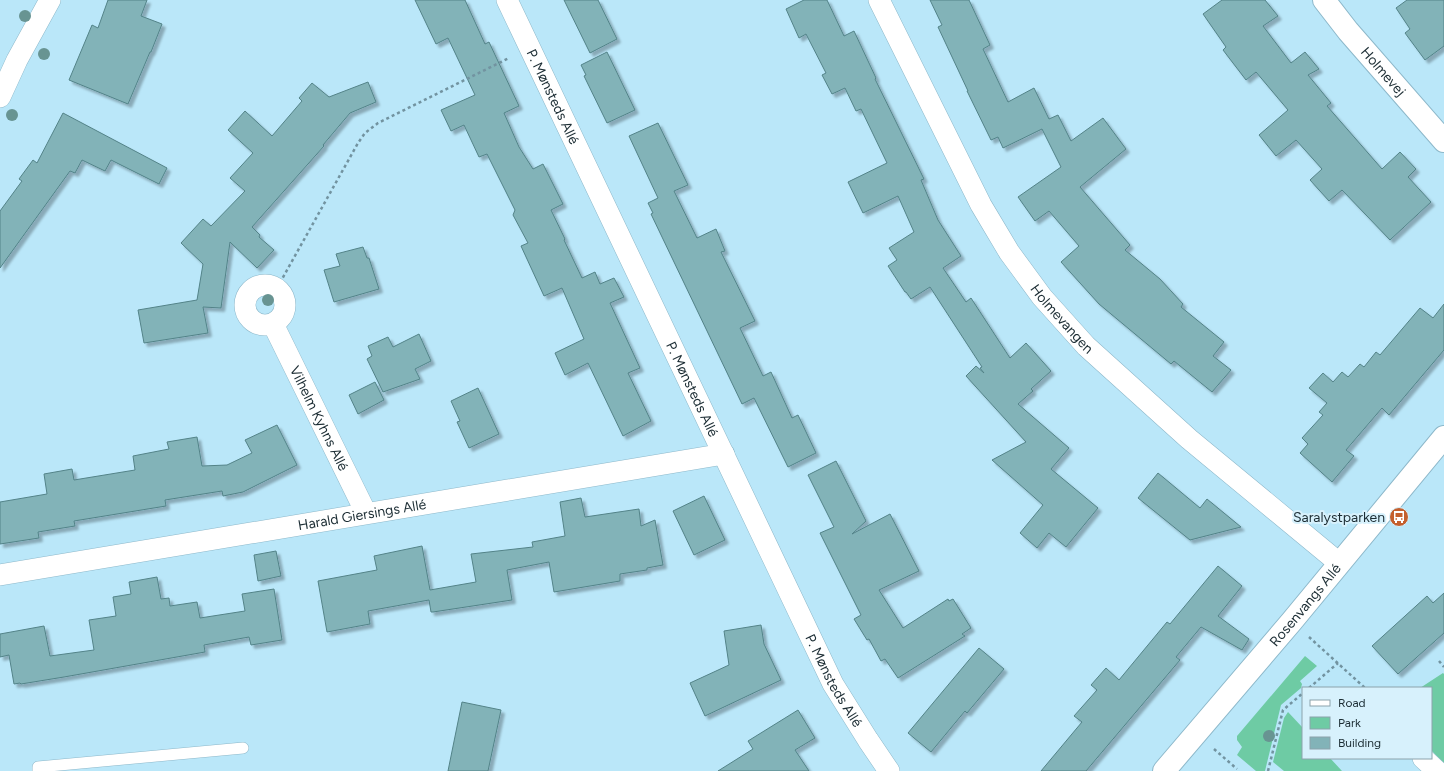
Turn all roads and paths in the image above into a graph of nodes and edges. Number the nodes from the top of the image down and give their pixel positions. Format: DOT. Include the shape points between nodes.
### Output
graph roads {
  1 [pos="50,0"];
  2 [pos="507,0"];
  3 [pos="879,0"];
  4 [pos="1324,0"];
  5 [pos="530,48"];
  6 [pos="0,97"];
  7 [pos="1444,141"];
  8 [pos="276,288"];
  9 [pos="273,324"];
  10 [pos="1444,437"];
  11 [pos="724,454"];
  12 [pos="366,513"];
  13 [pos="1339,563"];
  14 [pos="0,574"];
  15 [pos="1292,621"];
  16 [pos="1439,661"];
  17 [pos="1338,663"];
  18 [pos="1444,667"];
  19 [pos="1310,687"];
  20 [pos="1364,687"];
  21 [pos="1302,694"];
  22 [pos="1196,733"];
  23 [pos="243,748"];
  24 [pos="1424,759"];
  25 [pos="1237,769"];
  26 [pos="38,771"];
  27 [pos="889,771"];
  28 [pos="1164,771"];
  29 [pos="1268,771"];
  30 [pos="1437,771"];
  1 -- 6 [label="street" via="16,60"];
  2 -- 5 [label="street, P. Mønsteds Allé"];
  3 -- 13 [label="street, Holmevangen" via="980,205 1009,252 1042,297 1086,346 1154,408"];
  4 -- 7 [label="street, Holmevej"];
  5 -- 8 [label="path" via="378,123 365,133"];
  5 -- 11 [label="street, P. Mønsteds Allé"];
  8 -- 9 [label="street" via="283,296 285,304 284,312"];
  8 -- 9 [label="street" via="264,284 256,286 250,290 245,305 246,313 251,320 258,324"];
  9 -- 12 [label="street, Vilhelm Kyhns Allé"];
  10 -- 13 [label="street, Rosenvangs Allé"];
  11 -- 12 [label="street, Harald Giersings Allé"];
  11 -- 27 [label="street, P. Mønsteds Allé" via="833,684"];
  12 -- 14 [label="street, Harald Giersings Allé"];
  13 -- 15 [label="street, Rosenvangs Allé"];
  15 -- 17 [label="path"];
  15 -- 22 [label="street, Rosenvangs Allé"];
  16 -- 18 [label="path"];
  17 -- 19 [label="path"];
  17 -- 20 [label="path"];
  21 -- 29 [label="path" via="1283,710"];
  22 -- 25 [label="path"];
  22 -- 28 [label="street, Rosenvangs Allé"];
  23 -- 26 [label="lane" via="38,767"];
  24 -- 30 [label="street"];
}
